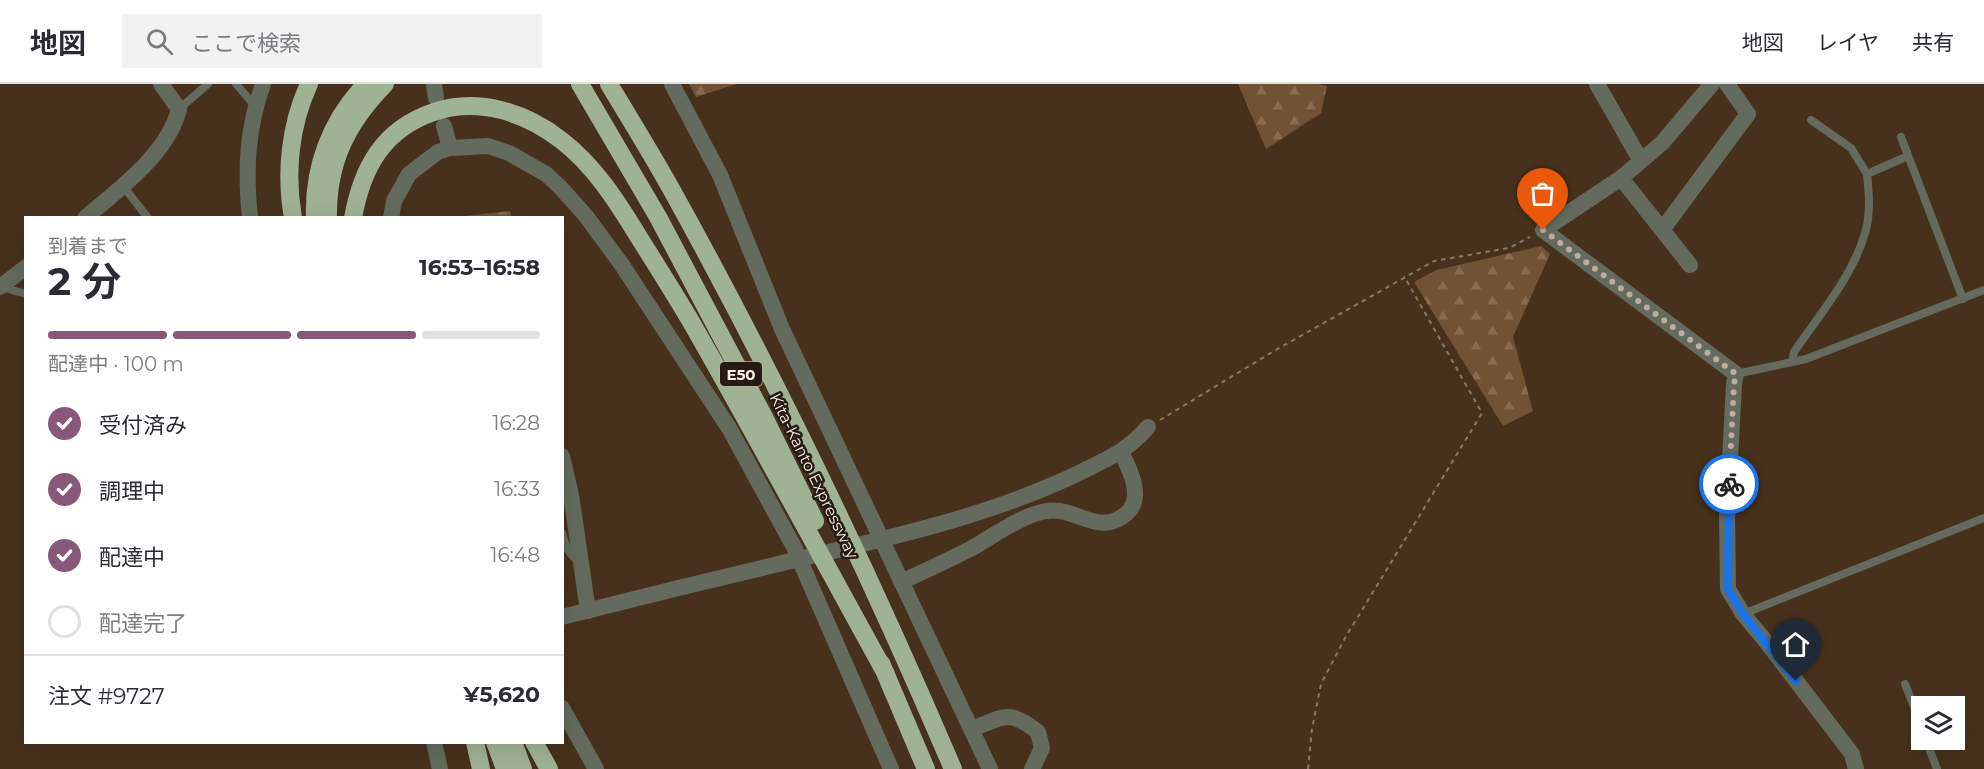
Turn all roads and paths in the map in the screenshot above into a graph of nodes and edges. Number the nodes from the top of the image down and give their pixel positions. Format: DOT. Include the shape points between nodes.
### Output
graph roads {
  1 [pos="161,84"];
  2 [pos="208,84"];
  3 [pos="236,84"];
  4 [pos="263,84"];
  5 [pos="309,84"];
  6 [pos="366,84"];
  7 [pos="385,84"];
  8 [pos="580,84"];
  9 [pos="609,84"];
  10 [pos="618,84"];
  11 [pos="672,84"];
  12 [pos="1597,84"];
  13 [pos="1712,84"];
  14 [pos="1726,84"];
  15 [pos="255,106"];
  16 [pos="179,109"];
  17 [pos="1811,120"];
  18 [pos="444,126"];
  19 [pos="1901,137"];
  20 [pos="450,148"];
  21 [pos="1908,156"];
  22 [pos="1641,161"];
  23 [pos="1866,174"];
  24 [pos="1621,178"];
  25 [pos="123,186"];
  26 [pos="679,204"];
  27 [pos="87,216"];
  28 [pos="146,216"];
  29 [pos="250,216"];
  30 [pos="293,216"];
  31 [pos="315,216"];
  32 [pos="328,216"];
  33 [pos="353,216"];
  34 [pos="392,216"];
  35 [pos="1543,230"];
  36 [pos="1662,230"];
  37 [pos="1690,265"];
  38 [pos="24,269"];
  39 [pos="1404,276"];
  40 [pos="1,287"];
  41 [pos="1984,290"];
  42 [pos="24,293"];
  43 [pos="1963,298"];
  44 [pos="1792,362"];
  45 [pos="1736,374"];
  46 [pos="1148,427"];
  47 [pos="1121,452"];
  48 [pos="564,465"];
  49 [pos="1984,518"];
  50 [pos="564,538"];
  51 [pos="581,562"];
  52 [pos="902,582"];
  53 [pos="588,610"];
  54 [pos="1743,614"];
  55 [pos="564,616"];
  56 [pos="886,674"];
  57 [pos="1905,684"];
  58 [pos="1911,699"];
  59 [pos="564,712"];
  60 [pos="973,729"];
  61 [pos="434,744"];
  62 [pos="475,744"];
  63 [pos="496,744"];
  64 [pos="514,744"];
  65 [pos="535,744"];
  66 [pos="1930,750"];
  67 [pos="440,769"];
  68 [pos="481,769"];
  69 [pos="505,769"];
  70 [pos="523,769"];
  71 [pos="549,769"];
  72 [pos="596,769"];
  73 [pos="891,769"];
  74 [pos="926,769"];
  75 [pos="953,769"];
  76 [pos="990,769"];
  77 [pos="1032,769"];
  78 [pos="1308,769"];
  79 [pos="1856,769"];
  80 [pos="1937,769"];
  1 -- 16 [label="street"];
  2 -- 16 [label="lane"];
  3 -- 15 [label="lane"];
  4 -- 15 [label="street"];
  5 -- 30 [label="highway" via="293,135"];
  6 -- 31 [label="highway" via="336,124 324,149"];
  7 -- 32 [label="highway" via="357,117 341,145 331,176"];
  8 -- 56 [label="highway, Kita-Kanto Expressway / E50" via="658,217 764,417"];
  9 -- 26 [label="highway, Kita-Kanto Expressway / E50"];
  10 -- 26 [label="highway"];
  11 -- 52 [label="street" via="720,175 782,329"];
  12 -- 22 [label="street"];
  13 -- 22 [label="street" via="1662,143"];
  14 -- 36 [label="street" via="1748,114"];
  15 -- 29 [label="street" via="247,164"];
  16 -- 25 [label="street" via="176,121 154,154"];
  17 -- 23 [label="lane" via="1851,148"];
  18 -- 20 [label="street"];
  19 -- 21 [label="lane"];
  20 -- 34 [label="street" via="438,152 409,174 394,201"];
  20 -- 73 [label="street" via="488,146 546,174 586,216 622,265 729,428 794,547"];
  21 -- 23 [label="lane"];
  21 -- 43 [label="lane"];
  22 -- 24 [label="street"];
  23 -- 44 [label="lane" via="1870,203 1866,232 1853,265 1794,352"];
  24 -- 35 [label="street"];
  24 -- 36 [label="street"];
  25 -- 27 [label="street"];
  25 -- 28 [label="lane"];
  26 -- 75 [label="highway, Kita-Kanto Expressway / E50" via="797,429 908,663"];
  33 -- 56 [label="highway" via="359,189 374,157 398,130 429,113 459,106 487,108 538,124 562,141 606,188 674,294 752,427"];
  35 -- 39 [label="path" via="1509,248 1434,261"];
  35 -- 45 [label="street"];
  36 -- 37 [label="street"];
  38 -- 40 [label="street"];
  39 -- 46 [label="path"];
  39 -- 78 [label="path" via="1482,413 1321,684"];
  40 -- 42 [label="lane"];
  41 -- 43 [label="lane"];
  43 -- 44 [label="lane"];
  44 -- 45 [label="lane"];
  45 -- 54 [label="street" via="1727,517 1728,589"];
  46 -- 47 [label="street"];
  47 -- 52 [label="street" via="1133,481 1135,499 1120,518 1108,523 1092,522 1061,510 1046,511"];
  47 -- 53 [label="street" via="999,507 893,537"];
  48 -- 51 [label="street"];
  49 -- 54 [label="lane"];
  50 -- 51 [label="lane" via="574,558"];
  51 -- 53 [label="street"];
  52 -- 60 [label="street"];
  53 -- 55 [label="street"];
  54 -- 79 [label="street" via="1852,754"];
  56 -- 74 [label="highway, Kita-Kanto Expressway / E50"];
  57 -- 58 [label="lane"];
  59 -- 72 [label="street"];
  60 -- 76 [label="street"];
  60 -- 77 [label="street" via="1004,716 1023,720 1038,732 1042,748"];
  61 -- 67 [label="street"];
  62 -- 68 [label="highway"];
  63 -- 69 [label="highway"];
  64 -- 70 [label="highway"];
  65 -- 71 [label="highway"];
  66 -- 80 [label="lane"];
}
